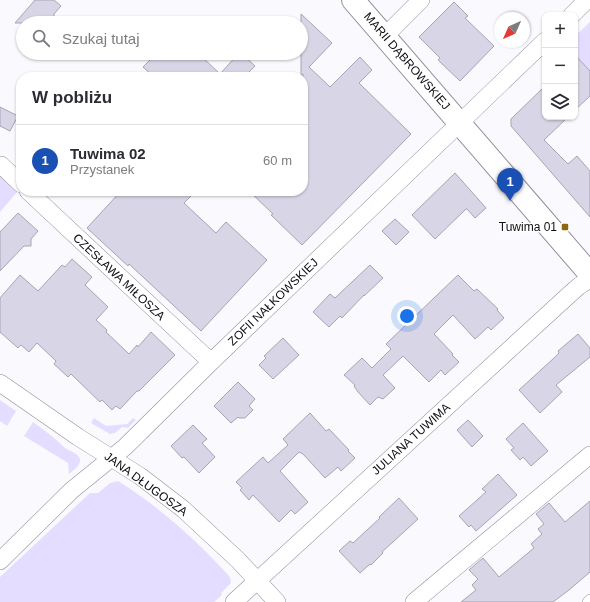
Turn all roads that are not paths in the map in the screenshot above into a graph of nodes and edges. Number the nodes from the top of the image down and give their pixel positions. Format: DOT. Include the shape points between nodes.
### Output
graph roads {
  1 [pos="352,0"];
  2 [pos="421,0"];
  3 [pos="587,0"];
  4 [pos="575,12"];
  5 [pos="385,36"];
  6 [pos="542,44"];
  7 [pos="460,123"];
  8 [pos="1,165"];
  9 [pos="16,179"];
  10 [pos="33,196"];
  11 [pos="590,274"];
  12 [pos="590,279"];
  13 [pos="211,362"];
  14 [pos="0,383"];
  15 [pos="590,455"];
  16 [pos="112,458"];
  17 [pos="0,561"];
  18 [pos="257,581"];
  19 [pos="590,600"];
  20 [pos="234,602"];
  21 [pos="277,602"];
  22 [pos="414,602"];
  23 [pos="587,602"];
  1 -- 5 [label="street, MARII DĄBROWSKIEJ"];
  2 -- 5 [label="street"];
  3 -- 4 [label="street"];
  5 -- 7 [label="street, MARII DĄBROWSKIEJ"];
  6 -- 7 [label="street, ZOFII NAŁKOWSKIEJ"];
  7 -- 11 [label="street, MARII DĄBROWSKIEJ"];
  7 -- 13 [label="street, ZOFII NAŁKOWSKIEJ"];
  8 -- 9 [label="street"];
  10 -- 13 [label="street, CZESŁAWA MIŁOSZA"];
  12 -- 18 [label="street, JULIANA TUWIMA" via="557,306"];
  13 -- 16 [label="street, ZOFII NAŁKOWSKIEJ"];
  14 -- 16 [label="street, JANA DŁUGOSZA"];
  15 -- 22 [label="street"];
  16 -- 17 [label="street, ZOFII NAŁKOWSKIEJ" via="72,490"];
  16 -- 18 [label="street, JANA DŁUGOSZA" via="183,509"];
  18 -- 20 [label="street, JULIANA TUWIMA"];
  18 -- 21 [label="street, JANA DŁUGOSZA"];
  19 -- 23 [label="lane"];
}
